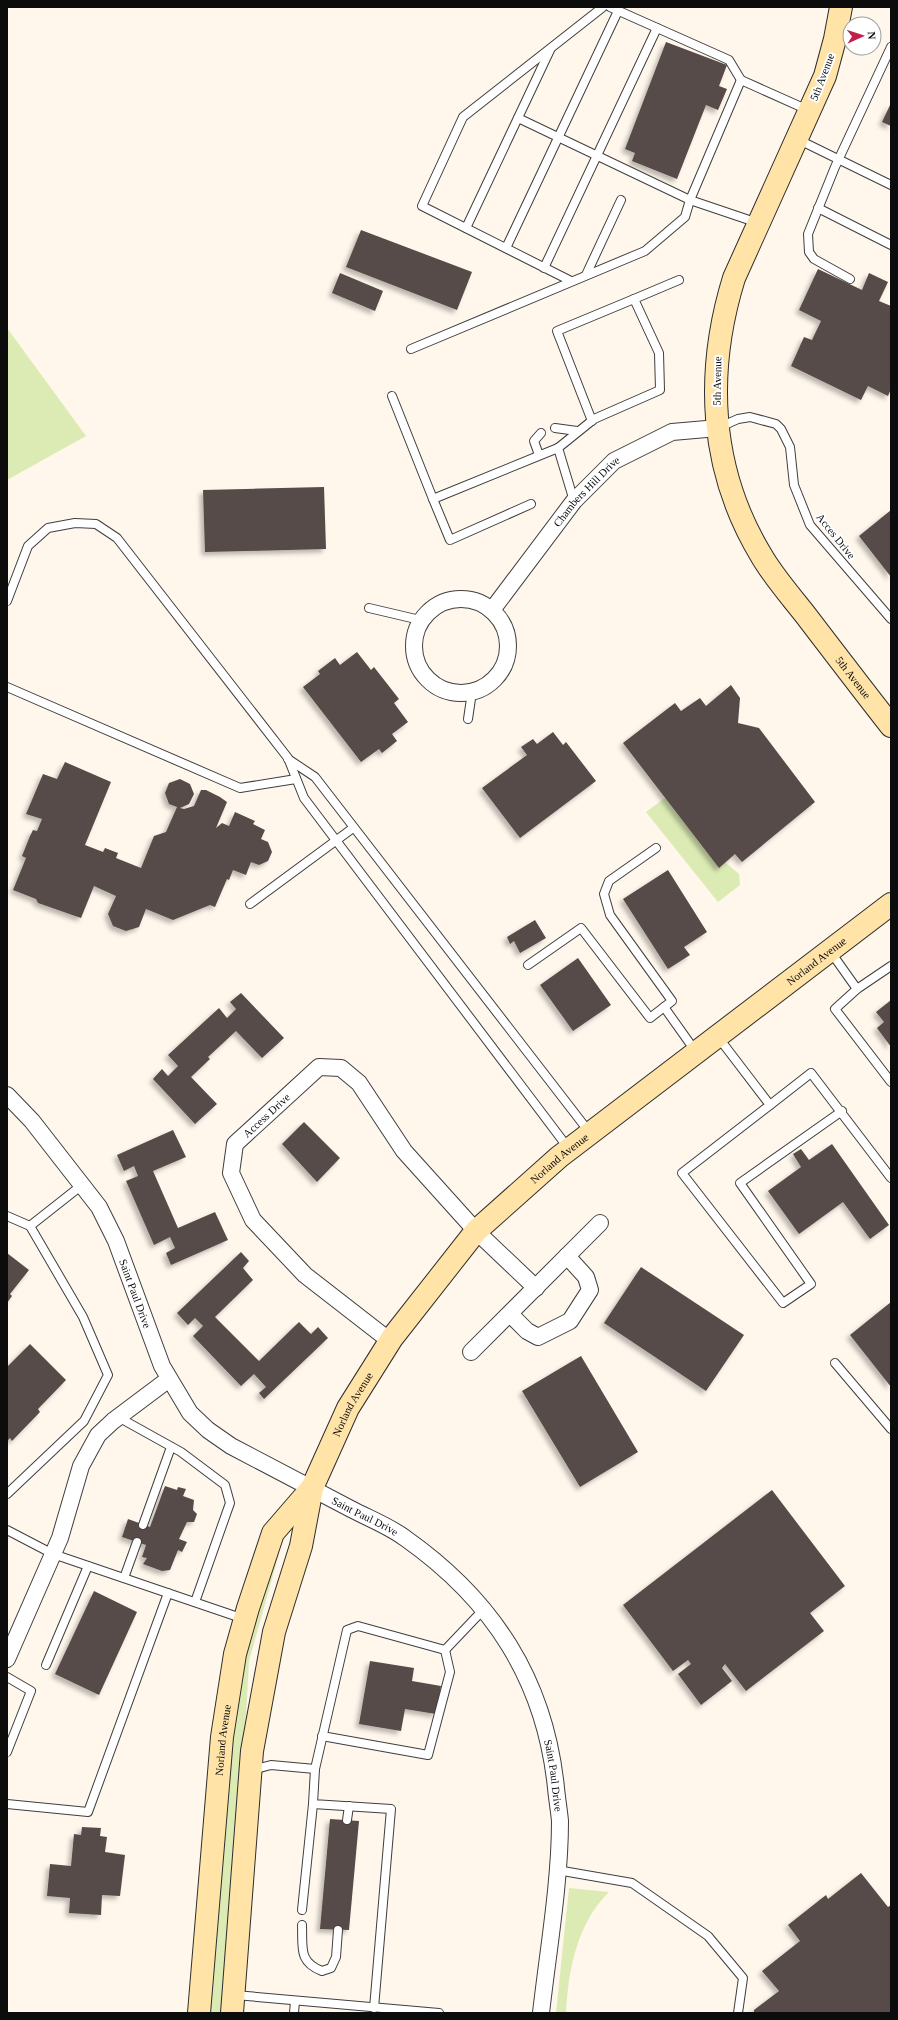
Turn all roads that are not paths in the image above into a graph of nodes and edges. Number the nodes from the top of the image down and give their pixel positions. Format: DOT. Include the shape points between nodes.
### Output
graph roads {
  1 [pos="603,7"];
  2 [pos="610,7"];
  3 [pos="840,7"];
  4 [pos="618,11"];
  5 [pos="657,28"];
  6 [pos="891,47"];
  7 [pos="551,48"];
  8 [pos="741,80"];
  9 [pos="809,110"];
  10 [pos="518,118"];
  11 [pos="559,138"];
  12 [pos="796,139"];
  13 [pos="597,156"];
  14 [pos="838,159"];
  15 [pos="891,185"];
  16 [pos="621,200"];
  17 [pos="690,200"];
  18 [pos="818,208"];
  19 [pos="759,223"];
  20 [pos="466,228"];
  21 [pos="891,245"];
  22 [pos="506,248"];
  23 [pos="544,268"];
  24 [pos="586,275"];
  25 [pos="850,278"];
  26 [pos="679,280"];
  27 [pos="571,281"];
  28 [pos="634,299"];
  29 [pos="411,349"];
  30 [pos="392,396"];
  31 [pos="592,421"];
  32 [pos="555,428"];
  33 [pos="718,428"];
  34 [pos="577,431"];
  35 [pos="541,433"];
  36 [pos="558,448"];
  37 [pos="539,455"];
  38 [pos="432,499"];
  39 [pos="574,501"];
  40 [pos="531,504"];
  41 [pos="7,601"];
  42 [pos="369,608"];
  43 [pos="492,610"];
  44 [pos="891,619"];
  45 [pos="420,620"];
  46 [pos="7,687"];
  47 [pos="472,692"];
  48 [pos="468,719"];
  49 [pos="891,726"];
  50 [pos="288,758"];
  51 [pos="296,779"];
  52 [pos="353,828"];
  53 [pos="335,840"];
  54 [pos="656,848"];
  55 [pos="250,904"];
  56 [pos="891,904"];
  57 [pos="830,951"];
  58 [pos="528,965"];
  59 [pos="891,966"];
  60 [pos="857,989"];
  61 [pos="664,1007"];
  62 [pos="718,1036"];
  63 [pos="696,1053"];
  64 [pos="891,1082"];
  65 [pos="7,1095"];
  66 [pos="770,1105"];
  67 [pos="842,1111"];
  68 [pos="590,1133"];
  69 [pos="569,1150"];
  70 [pos="891,1178"];
  71 [pos="82,1185"];
  72 [pos="7,1216"];
  73 [pos="600,1223"];
  74 [pos="30,1226"];
  75 [pos="476,1231"];
  76 [pos="567,1256"];
  77 [pos="536,1288"];
  78 [pos="510,1314"];
  79 [pos="390,1341"];
  80 [pos="471,1352"];
  81 [pos="835,1363"];
  82 [pos="169,1379"];
  83 [pos="118,1417"];
  84 [pos="891,1429"];
  85 [pos="171,1447"];
  86 [pos="312,1488"];
  87 [pos="7,1494"];
  88 [pos="143,1525"];
  89 [pos="7,1530"];
  90 [pos="137,1542"];
  91 [pos="53,1554"];
  92 [pos="88,1566"];
  93 [pos="124,1578"];
  94 [pos="168,1593"];
  95 [pos="195,1602"];
  96 [pos="484,1609"];
  97 [pos="244,1619"];
  98 [pos="445,1650"];
  99 [pos="7,1659"];
  100 [pos="46,1665"];
  101 [pos="7,1677"];
  102 [pos="322,1736"];
  103 [pos="7,1752"];
  104 [pos="251,1770"];
  105 [pos="315,1770"];
  106 [pos="7,1804"];
  107 [pos="313,1804"];
  108 [pos="349,1806"];
  109 [pos="347,1820"];
  110 [pos="557,1870"];
  111 [pos="302,1910"];
  112 [pos="302,1925"];
  113 [pos="338,1930"];
  114 [pos="295,2001"];
  115 [pos="232,2004"];
  116 [pos="369,2009"];
  117 [pos="199,2013"];
  118 [pos="294,2013"];
  119 [pos="439,2013"];
  120 [pos="540,2013"];
  121 [pos="738,2013"];
  1 -- 7 [label="lane"];
  2 -- 4 [label="lane"];
  3 -- 9 [label="main road, 5th Avenue" via="825,76"];
  4 -- 5 [label="lane"];
  4 -- 11 [label="lane"];
  5 -- 8 [label="lane" via="728,60"];
  5 -- 13 [label="lane"];
  6 -- 14 [label="lane"];
  7 -- 10 [label="lane"];
  7 -- 20 [label="lane" via="463,117 422,206"];
  8 -- 9 [label="lane"];
  8 -- 17 [label="lane"];
  9 -- 12 [label="main road, 5th Avenue"];
  10 -- 11 [label="lane"];
  10 -- 20 [label="lane"];
  11 -- 13 [label="lane"];
  11 -- 22 [label="lane"];
  12 -- 14 [label="lane"];
  12 -- 19 [label="main road, 5th Avenue"];
  13 -- 17 [label="lane"];
  13 -- 23 [label="lane"];
  14 -- 15 [label="lane"];
  14 -- 18 [label="lane"];
  16 -- 24 [label="lane"];
  17 -- 19 [label="lane"];
  17 -- 24 [label="lane" via="685,217 645,250"];
  18 -- 21 [label="lane"];
  18 -- 25 [label="lane" via="808,234 809,252 819,262"];
  19 -- 33 [label="main road, 5th Avenue" via="734,278 720,333 715,377"];
  20 -- 22 [label="lane"];
  22 -- 23 [label="lane"];
  23 -- 27 [label="lane"];
  24 -- 27 [label="lane"];
  26 -- 28 [label="lane"];
  27 -- 29 [label="lane"];
  28 -- 31 [label="lane" via="659,353 660,390"];
  28 -- 31 [label="lane" via="557,331"];
  30 -- 38 [label="lane"];
  31 -- 34 [label="lane"];
  32 -- 34 [label="lane"];
  33 -- 39 [label="street, Chambers Hill Drive" via="672,432 614,461"];
  33 -- 44 [label="lane, Acces Drive" via="738,419 750,418 776,424 781,429 790,447 794,485 810,525"];
  33 -- 49 [label="main road, 5th Avenue" via="731,489 743,521 761,555 783,588"];
  34 -- 36 [label="lane"];
  35 -- 37 [label="lane" via="534,441"];
  36 -- 37 [label="lane"];
  36 -- 39 [label="lane"];
  37 -- 38 [label="lane"];
  38 -- 40 [label="lane" via="450,540"];
  39 -- 43 [label="street, Chambers Hill Drive"];
  41 -- 50 [label="lane" via="28,546 48,528 75,523 96,524 117,538"];
  42 -- 45 [label="lane"];
  43 -- 45 [label="street" via="480,602 451,599 438,604"];
  43 -- 47 [label="street" via="501,621 507,635 508,650 497,676 486,686"];
  45 -- 47 [label="street" via="413,640 414,656 420,670 429,682 442,690"];
  46 -- 51 [label="lane" via="240,788"];
  47 -- 48 [label="lane"];
  50 -- 51 [label="lane"];
  50 -- 52 [label="lane" via="314,778"];
  51 -- 53 [label="lane" via="304,798"];
  52 -- 53 [label="lane"];
  52 -- 68 [label="lane"];
  53 -- 55 [label="lane"];
  53 -- 69 [label="lane"];
  54 -- 61 [label="lane" via="609,881 604,894 610,915 672,1000"];
  56 -- 57 [label="main road, Norland Avenue"];
  57 -- 60 [label="lane"];
  57 -- 62 [label="main road, Norland Avenue"];
  58 -- 61 [label="lane" via="581,928 650,1018"];
  59 -- 60 [label="lane"];
  60 -- 64 [label="lane" via="835,1009"];
  61 -- 63 [label="lane"];
  62 -- 63 [label="main road, Norland Avenue"];
  62 -- 66 [label="lane"];
  63 -- 68 [label="main road, Norland Avenue"];
  65 -- 71 [label="street, Saint Paul Drive" via="32,1121"];
  66 -- 67 [label="lane" via="811,1073"];
  66 -- 67 [label="lane" via="682,1173 783,1303 811,1284 740,1183"];
  67 -- 70 [label="lane"];
  68 -- 69 [label="main road, Norland Avenue"];
  69 -- 75 [label="main road, Norland Avenue"];
  71 -- 74 [label="lane"];
  71 -- 82 [label="street, Saint Paul Drive" via="99,1207 116,1241"];
  72 -- 74 [label="lane"];
  73 -- 76 [label="street"];
  74 -- 87 [label="lane" via="83,1317 108,1375 84,1421"];
  75 -- 77 [label="street, Access Drive"];
  75 -- 79 [label="main road, Norland Avenue"];
  75 -- 79 [label="street, Access Drive" via="404,1151 359,1083 341,1068 319,1067 235,1144 231,1173 253,1220 305,1275"];
  76 -- 77 [label="street"];
  76 -- 78 [label="street" via="586,1277 590,1290 570,1321 538,1337 527,1331"];
  77 -- 78 [label="street"];
  78 -- 80 [label="street"];
  79 -- 86 [label="main road, Norland Avenue" via="348,1408"];
  81 -- 84 [label="lane"];
  82 -- 83 [label="street"];
  82 -- 86 [label="street, Saint Paul Drive" via="190,1412 208,1430 231,1446"];
  83 -- 85 [label="lane"];
  83 -- 91 [label="street" via="98,1435 81,1466"];
  85 -- 88 [label="lane"];
  85 -- 95 [label="lane" via="225,1485 230,1503"];
  86 -- 96 [label="street, Saint Paul Drive" via="404,1537 442,1566"];
  86 -- 97 [label="main road, Norland Avenue" via="273,1533"];
  86 -- 104 [label="main road, Norland Avenue" via="301,1546 274,1632"];
  89 -- 91 [label="lane"];
  90 -- 93 [label="lane"];
  91 -- 92 [label="lane"];
  91 -- 99 [label="street"];
  92 -- 93 [label="lane"];
  92 -- 100 [label="lane"];
  93 -- 94 [label="lane"];
  94 -- 95 [label="lane"];
  94 -- 106 [label="lane" via="88,1812"];
  95 -- 97 [label="lane"];
  96 -- 98 [label="lane"];
  96 -- 110 [label="street, Saint Paul Drive" via="511,1646 542,1714 553,1758 560,1818"];
  97 -- 117 [label="main road, Norland Avenue" via="235,1654 222,1738"];
  98 -- 102 [label="lane" via="358,1626 347,1630"];
  98 -- 102 [label="lane" via="450,1672 428,1755"];
  101 -- 103 [label="lane" via="31,1691"];
  102 -- 105 [label="lane"];
  104 -- 105 [label="lane" via="271,1766"];
  104 -- 115 [label="main road, Norland Avenue"];
  105 -- 107 [label="lane"];
  107 -- 108 [label="lane"];
  107 -- 111 [label="lane"];
  108 -- 109 [label="lane"];
  108 -- 116 [label="lane" via="391,1809"];
  110 -- 120 [label="street, Saint Paul Drive"];
  110 -- 121 [label="lane" via="632,1883 708,1936 743,1978"];
  112 -- 113 [label="lane" via="303,1955 311,1967 322,1971 331,1968 336,1957"];
  114 -- 115 [label="lane"];
  114 -- 116 [label="lane"];
  114 -- 118 [label="lane"];
  116 -- 119 [label="lane"];
}
